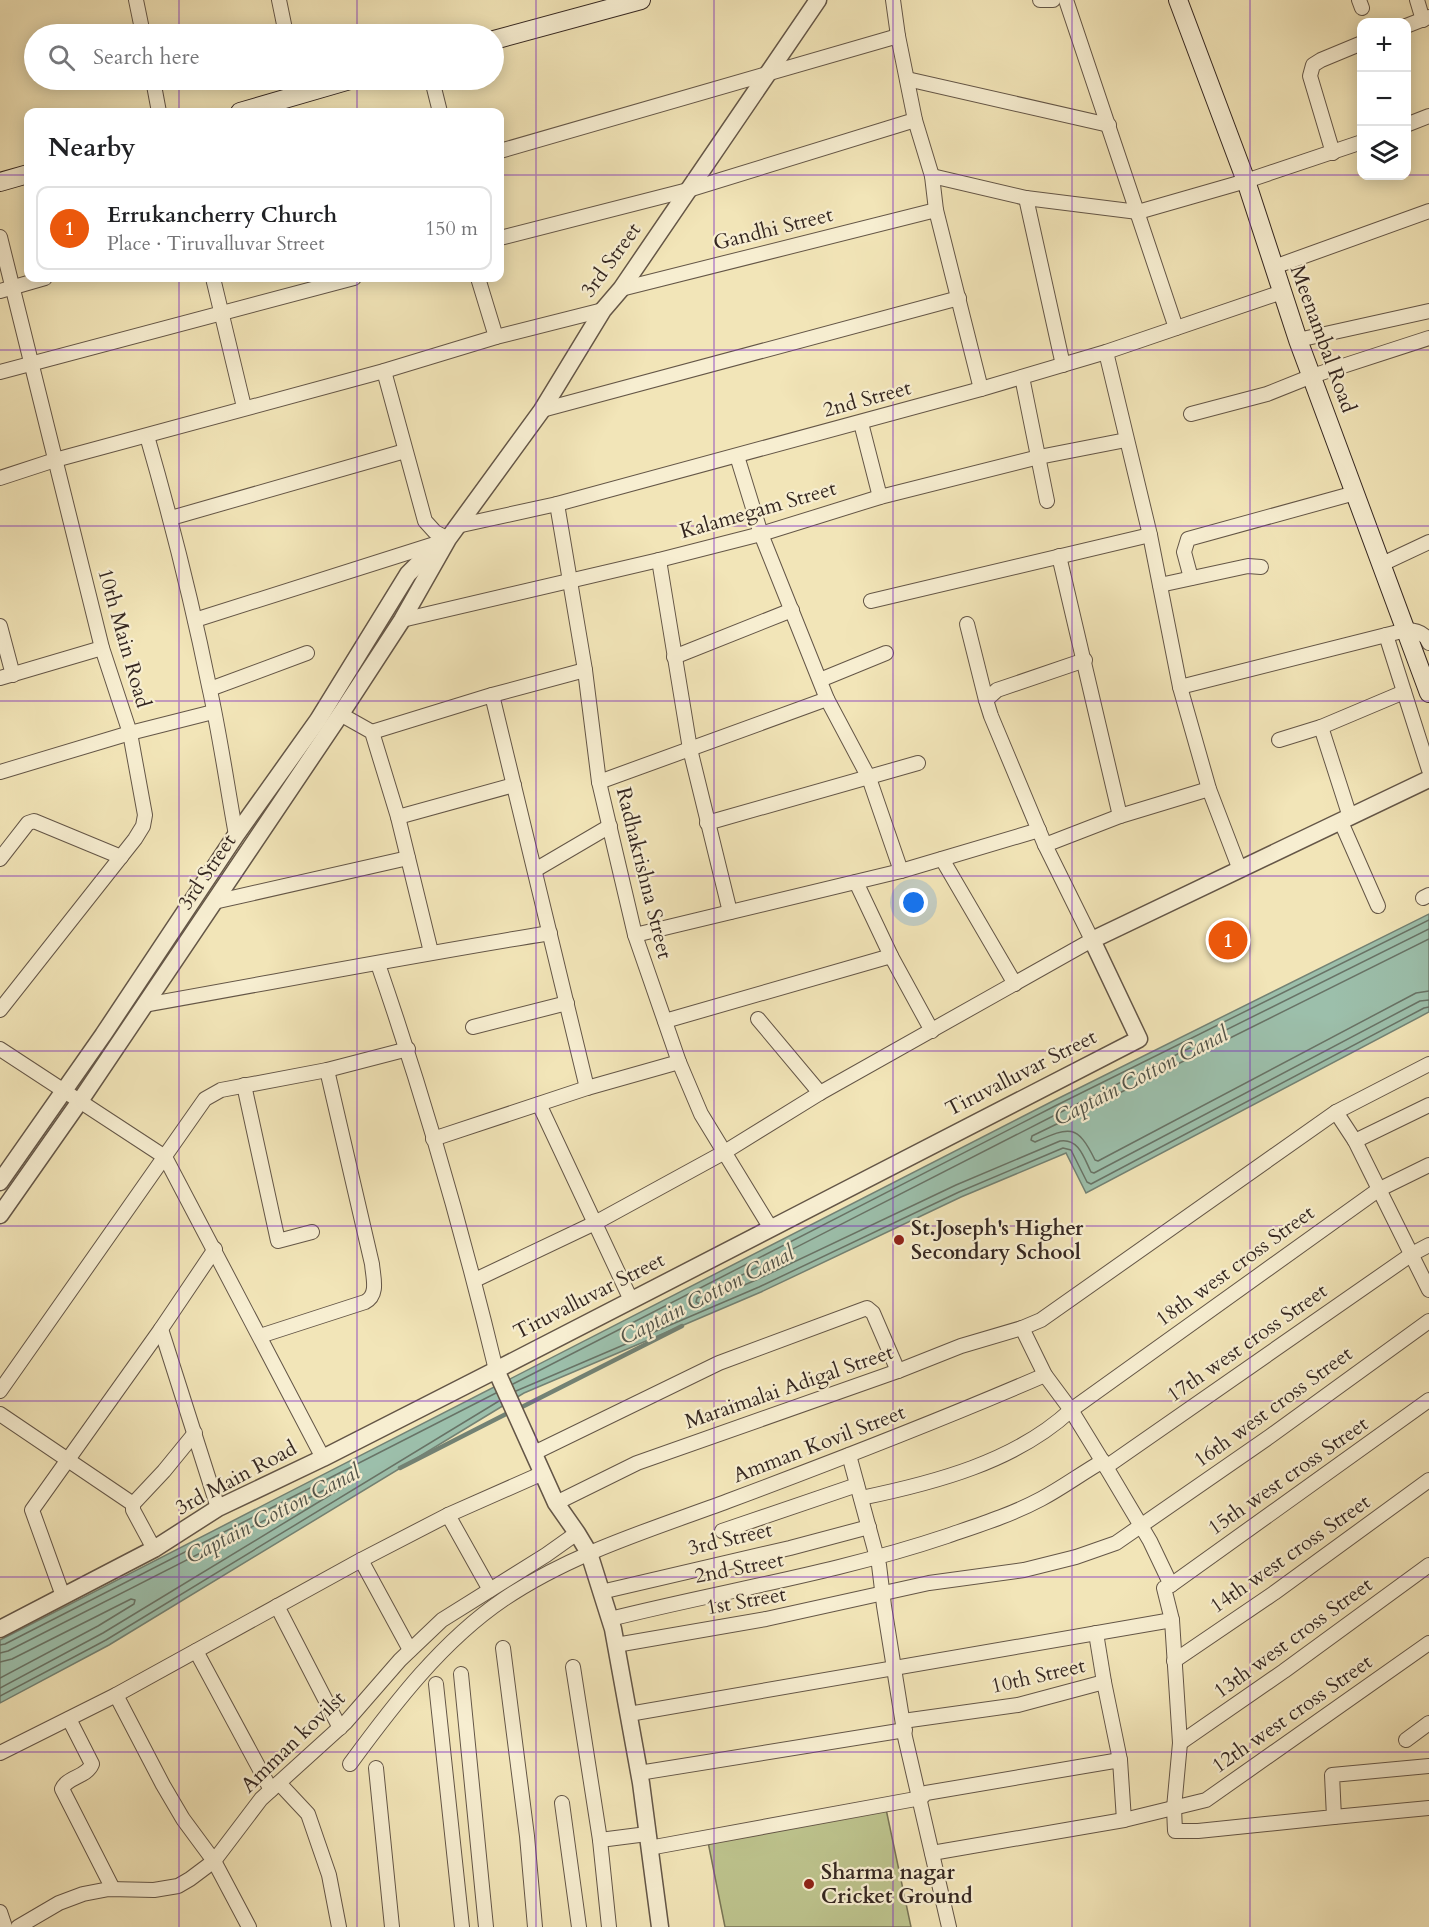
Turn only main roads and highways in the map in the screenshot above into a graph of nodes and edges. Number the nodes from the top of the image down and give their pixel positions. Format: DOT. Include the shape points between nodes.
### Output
graph roads {
  1 [pos="641,0"];
  2 [pos="1178,0"];
  3 [pos="504,37"];
  4 [pos="291,90"];
  5 [pos="249,108"];
  6 [pos="24,175"];
  7 [pos="0,182"];
  8 [pos="1429,693"];
  1 -- 3 [label="main road"];
  2 -- 8 [label="main road, Meenambal Road"];
  4 -- 5 [label="main road"];
  6 -- 7 [label="main road"];
}
